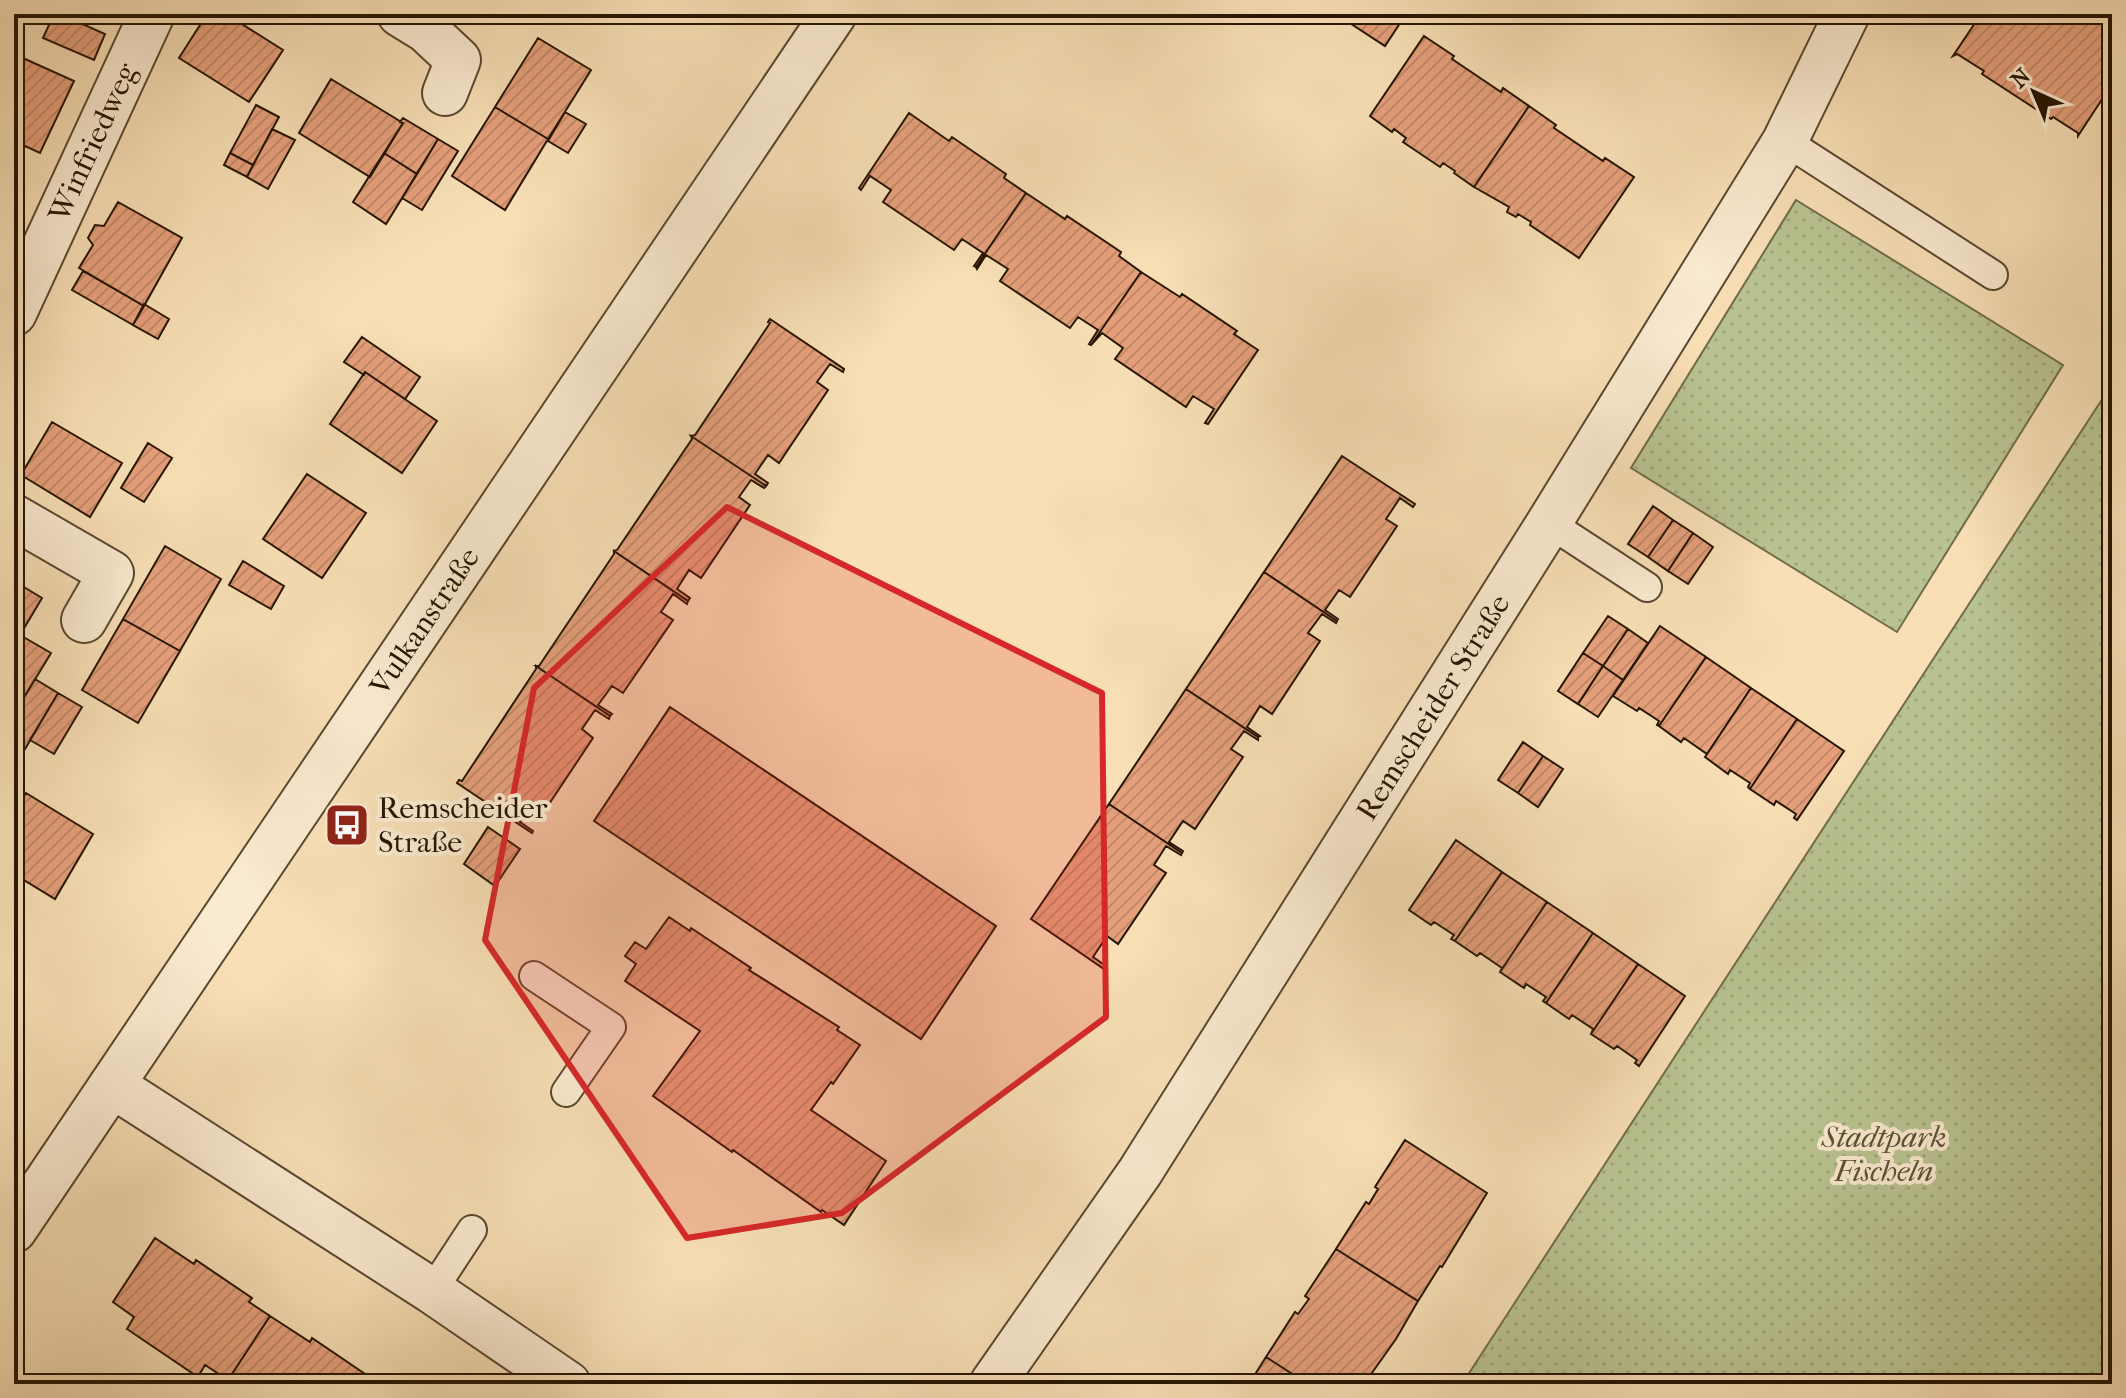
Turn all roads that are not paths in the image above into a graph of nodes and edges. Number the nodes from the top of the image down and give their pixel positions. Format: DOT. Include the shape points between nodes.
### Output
graph roads {
  1 [pos="152,14"];
  2 [pos="400,14"];
  3 [pos="834,14"];
  4 [pos="1847,14"];
  5 [pos="445,93"];
  6 [pos="1785,141"];
  7 [pos="1993,275"];
  8 [pos="14,313"];
  9 [pos="14,517"];
  10 [pos="1549,523"];
  11 [pos="1647,587"];
  12 [pos="84,620"];
  13 [pos="534,976"];
  14 [pos="112,1085"];
  15 [pos="566,1092"];
  16 [pos="14,1230"];
  17 [pos="472,1230"];
  18 [pos="432,1291"];
  19 [pos="568,1384"];
  20 [pos="992,1384"];
  1 -- 8 [label="street, Winfriedweg"];
  2 -- 5 [label="street" via="458,60"];
  3 -- 14 [label="street, Vulkanstraße"];
  4 -- 6 [label="street, Remscheider Straße"];
  6 -- 7 [label="lane"];
  6 -- 10 [label="street, Remscheider Straße"];
  9 -- 12 [label="street" via="111,573"];
  10 -- 11 [label="lane"];
  10 -- 20 [label="street, Remscheider Straße" via="1140,1172"];
  13 -- 15 [label="lane" via="611,1027"];
  14 -- 16 [label="street, Vulkanstraße"];
  14 -- 18 [label="street"];
  17 -- 18 [label="lane"];
  18 -- 19 [label="street"];
}
